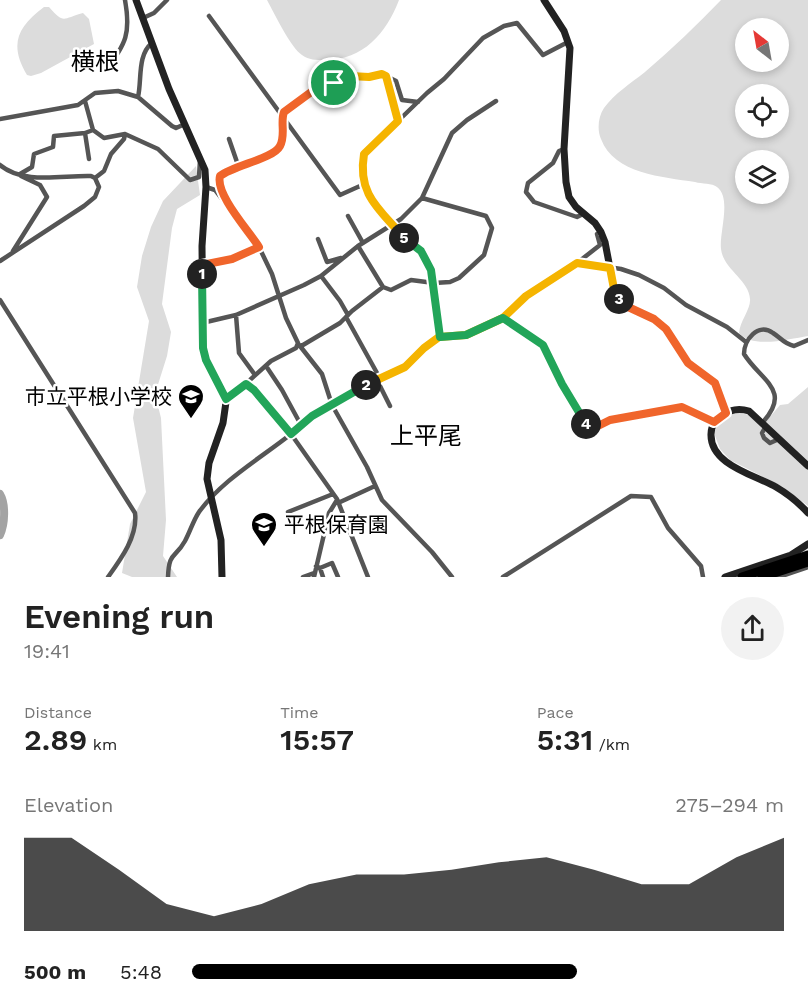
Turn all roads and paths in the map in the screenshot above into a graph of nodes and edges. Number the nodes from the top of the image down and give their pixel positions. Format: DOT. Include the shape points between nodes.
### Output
graph roads {
  1 [pos="125,0"];
  2 [pos="136,0"];
  3 [pos="166,0"];
  4 [pos="544,0"];
  5 [pos="209,16"];
  6 [pos="143,18"];
  7 [pos="568,42"];
  8 [pos="152,43"];
  9 [pos="106,70"];
  10 [pos="386,76"];
  11 [pos="138,97"];
  12 [pos="85,101"];
  13 [pos="496,101"];
  14 [pos="418,102"];
  15 [pos="282,116"];
  16 [pos="0,119"];
  17 [pos="398,121"];
  18 [pos="185,124"];
  19 [pos="93,130"];
  20 [pos="85,133"];
  21 [pos="125,134"];
  22 [pos="229,139"];
  23 [pos="564,148"];
  24 [pos="201,158"];
  25 [pos="89,159"];
  26 [pos="0,165"];
  27 [pos="238,165"];
  28 [pos="20,174"];
  29 [pos="95,178"];
  30 [pos="206,187"];
  31 [pos="366,189"];
  32 [pos="422,198"];
  33 [pos="583,214"];
  34 [pos="348,216"];
  35 [pos="237,217"];
  36 [pos="393,224"];
  37 [pos="601,232"];
  38 [pos="318,239"];
  39 [pos="363,243"];
  40 [pos="358,246"];
  41 [pos="259,247"];
  42 [pos="12,254"];
  43 [pos="342,258"];
  44 [pos="0,261"];
  45 [pos="577,263"];
  46 [pos="202,265"];
  47 [pos="610,268"];
  48 [pos="321,276"];
  49 [pos="432,282"];
  50 [pos="383,287"];
  51 [pos="280,297"];
  52 [pos="0,300"];
  53 [pos="236,315"];
  54 [pos="347,316"];
  55 [pos="503,318"];
  56 [pos="202,323"];
  57 [pos="440,337"];
  58 [pos="808,340"];
  59 [pos="746,342"];
  60 [pos="299,346"];
  61 [pos="266,366"];
  62 [pos="255,375"];
  63 [pos="378,380"];
  64 [pos="246,384"];
  65 [pos="226,399"];
  66 [pos="332,405"];
  67 [pos="390,406"];
  68 [pos="726,413"];
  69 [pos="714,422"];
  70 [pos="765,424"];
  71 [pos="302,425"];
  72 [pos="291,434"];
  73 [pos="808,466"];
  74 [pos="375,486"];
  75 [pos="333,494"];
  76 [pos="211,498"];
  77 [pos="337,501"];
  78 [pos="288,512"];
  79 [pos="808,513"];
  80 [pos="808,544"];
  81 [pos="808,555"];
  82 [pos="808,564"];
  83 [pos="318,567"];
  84 [pos="314,575"];
  85 [pos="108,577"];
  86 [pos="168,577"];
  87 [pos="222,577"];
  88 [pos="303,577"];
  89 [pos="323,577"];
  90 [pos="338,577"];
  91 [pos="368,577"];
  92 [pos="452,577"];
  93 [pos="503,577"];
  94 [pos="703,577"];
  95 [pos="725,577"];
  96 [pos="742,577"];
  97 [pos="762,577"];
  98 [pos="779,577"];
  1 -- 9 [label="street" via="124,44"];
  2 -- 6 [label="street"];
  3 -- 6 [label="street"];
  4 -- 7 [label="street"];
  5 -- 15 [label="street"];
  6 -- 8 [label="street"];
  7 -- 14 [label="street" via="543,56 519,24 504,26 483,38"];
  7 -- 23 [label="street"];
  8 -- 11 [label="street" via="143,58"];
  8 -- 18 [label="street"];
  10 -- 14 [label="street" via="396,81 402,100"];
  10 -- 15 [label="street" via="350,76 321,85"];
  10 -- 17 [label="street"];
  11 -- 12 [label="street" via="115,91 95,93"];
  11 -- 18 [label="street" via="172,126"];
  12 -- 16 [label="street"];
  12 -- 19 [label="street"];
  13 -- 32 [label="street" via="452,133"];
  14 -- 17 [label="street"];
  15 -- 27 [label="street" via="283,137 278,149"];
  15 -- 31 [label="street" via="340,195 360,186"];
  17 -- 31 [label="street" via="364,154"];
  18 -- 24 [label="street"];
  19 -- 20 [label="street"];
  19 -- 21 [label="street" via="104,138"];
  20 -- 25 [label="street"];
  20 -- 28 [label="street" via="54,136 53,147 34,154 32,167"];
  21 -- 24 [label="street" via="158,149 190,180 199,177"];
  21 -- 29 [label="street" via="104,171"];
  22 -- 27 [label="street"];
  23 -- 33 [label="street" via="569,197"];
  23 -- 33 [label="street" via="553,163 528,183 526,192 534,202 577,216"];
  24 -- 30 [label="street"];
  26 -- 28 [label="street"];
  27 -- 35 [label="street" via="219,181"];
  28 -- 29 [label="street"];
  28 -- 42 [label="street" via="42,187 47,197"];
  29 -- 42 [label="street" via="99,187 93,199"];
  30 -- 35 [label="street" via="213,189"];
  30 -- 46 [label="street"];
  31 -- 36 [label="street" via="380,213"];
  32 -- 36 [label="street"];
  32 -- 49 [label="street" via="486,216 492,228 484,255 471,268 454,280"];
  33 -- 37 [label="street"];
  34 -- 39 [label="street"];
  35 -- 41 [label="street"];
  36 -- 39 [label="street"];
  36 -- 49 [label="street" via="421,251 431,270"];
  37 -- 45 [label="street" via="597,234 600,245"];
  37 -- 47 [label="street"];
  38 -- 43 [label="street" via="327,262"];
  39 -- 40 [label="street"];
  40 -- 43 [label="street"];
  40 -- 50 [label="street"];
  41 -- 46 [label="street" via="232,259"];
  41 -- 51 [label="street"];
  42 -- 44 [label="street"];
  43 -- 48 [label="street"];
  45 -- 47 [label="street"];
  45 -- 55 [label="street" via="526,296"];
  46 -- 56 [label="street"];
  47 -- 59 [label="street" via="648,280"];
  47 -- 68 [label="street" via="620,300 666,329 688,363 715,383"];
  48 -- 51 [label="street"];
  48 -- 54 [label="street"];
  49 -- 50 [label="street" via="411,280 394,291"];
  49 -- 57 [label="street"];
  50 -- 54 [label="street"];
  51 -- 53 [label="street"];
  51 -- 60 [label="street"];
  52 -- 85 [label="street" via="135,513 132,537"];
  53 -- 56 [label="street"];
  53 -- 62 [label="street" via="239,353"];
  54 -- 60 [label="street"];
  54 -- 63 [label="street"];
  55 -- 57 [label="street" via="466,335"];
  55 -- 69 [label="street" via="543,345 590,429 610,420 682,407"];
  56 -- 65 [label="street" via="205,356"];
  57 -- 63 [label="street" via="405,367"];
  58 -- 59 [label="street" via="794,346 760,330"];
  59 -- 70 [label="street" via="744,354 775,394 774,408"];
  60 -- 61 [label="street"];
  60 -- 66 [label="street" via="322,374"];
  61 -- 62 [label="street"];
  61 -- 71 [label="street"];
  62 -- 64 [label="street"];
  63 -- 66 [label="street"];
  63 -- 67 [label="street"];
  64 -- 65 [label="street"];
  64 -- 72 [label="street"];
  65 -- 76 [label="street" via="223,423 209,464"];
  66 -- 71 [label="street"];
  66 -- 74 [label="street"];
  68 -- 69 [label="street"];
  68 -- 70 [label="street" via="744,410"];
  69 -- 79 [label="street" via="712,441 725,460 779,489"];
  70 -- 73 [label="street"];
  71 -- 72 [label="street"];
  72 -- 75 [label="street"];
  72 -- 76 [label="street"];
  74 -- 77 [label="street"];
  74 -- 92 [label="street" via="387,506"];
  75 -- 77 [label="street"];
  75 -- 78 [label="street"];
  76 -- 86 [label="street" via="170,559"];
  76 -- 87 [label="street" via="221,540"];
  77 -- 83 [label="street" via="329,513"];
  77 -- 91 [label="street"];
  80 -- 95 [label="street" via="791,555"];
  81 -- 96 [label="highway"];
  82 -- 97 [label="highway"];
  82 -- 98 [label="street"];
  83 -- 84 [label="street"];
  83 -- 89 [label="street"];
  83 -- 90 [label="street" via="333,563"];
  84 -- 88 [label="street"];
  93 -- 94 [label="street" via="631,496 651,497 668,528 701,567"];
}
